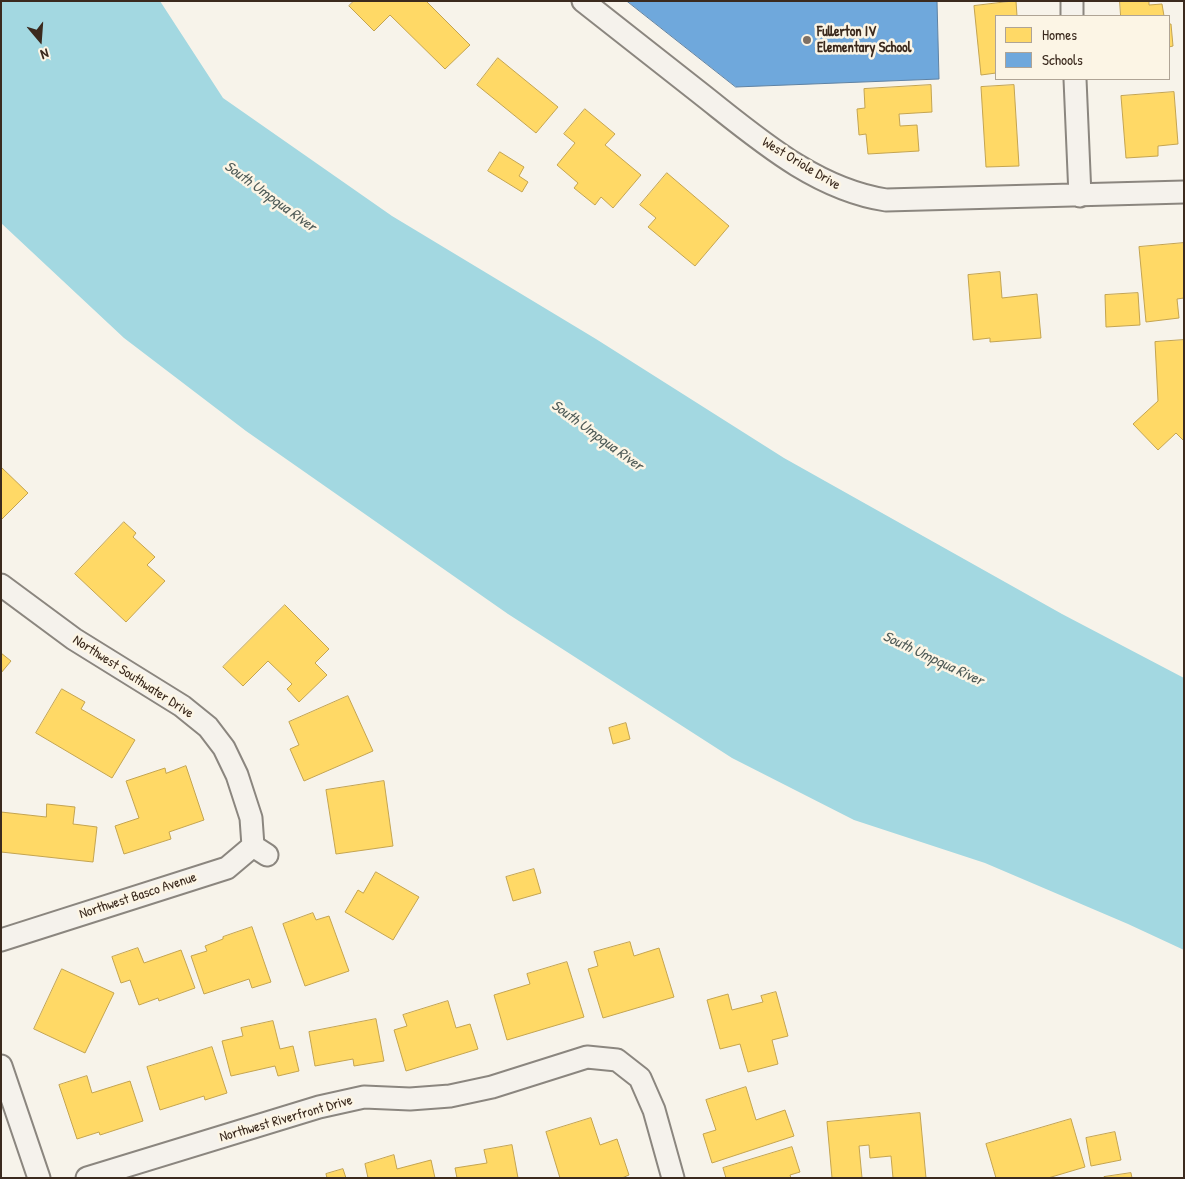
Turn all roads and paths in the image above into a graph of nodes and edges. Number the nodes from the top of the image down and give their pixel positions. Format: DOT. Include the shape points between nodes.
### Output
graph roads {
  1 [pos="583,1"];
  2 [pos="1072,1"];
  3 [pos="1072,15"];
  4 [pos="1075,80"];
  5 [pos="1184,192"];
  6 [pos="1080,196"];
  7 [pos="1,585"];
  8 [pos="260,851"];
  9 [pos="1,940"];
  10 [pos="1,1066"];
  11 [pos="5,1090"];
  12 [pos="39,1178"];
  13 [pos="87,1178"];
  14 [pos="673,1178"];
  1 -- 6 [label="street, West Oriole Drive" via="762,141 847,192 886,200"];
  2 -- 3 [label="street"];
  4 -- 6 [label="street"];
  5 -- 6 [label="street, West Oriole Drive"];
  7 -- 8 [label="street, Northwest Southwater Drive" via="74,639 182,706 208,727 224,748 237,775"];
  8 -- 9 [label="street, Northwest Basco Avenue" via="227,868"];
  10 -- 11 [label="street"];
  11 -- 12 [label="street"];
  13 -- 14 [label="street, Northwest Riverfront Drive" via="364,1097 410,1099 450,1096 492,1087 587,1058 617,1060 640,1078 658,1124"];
}
